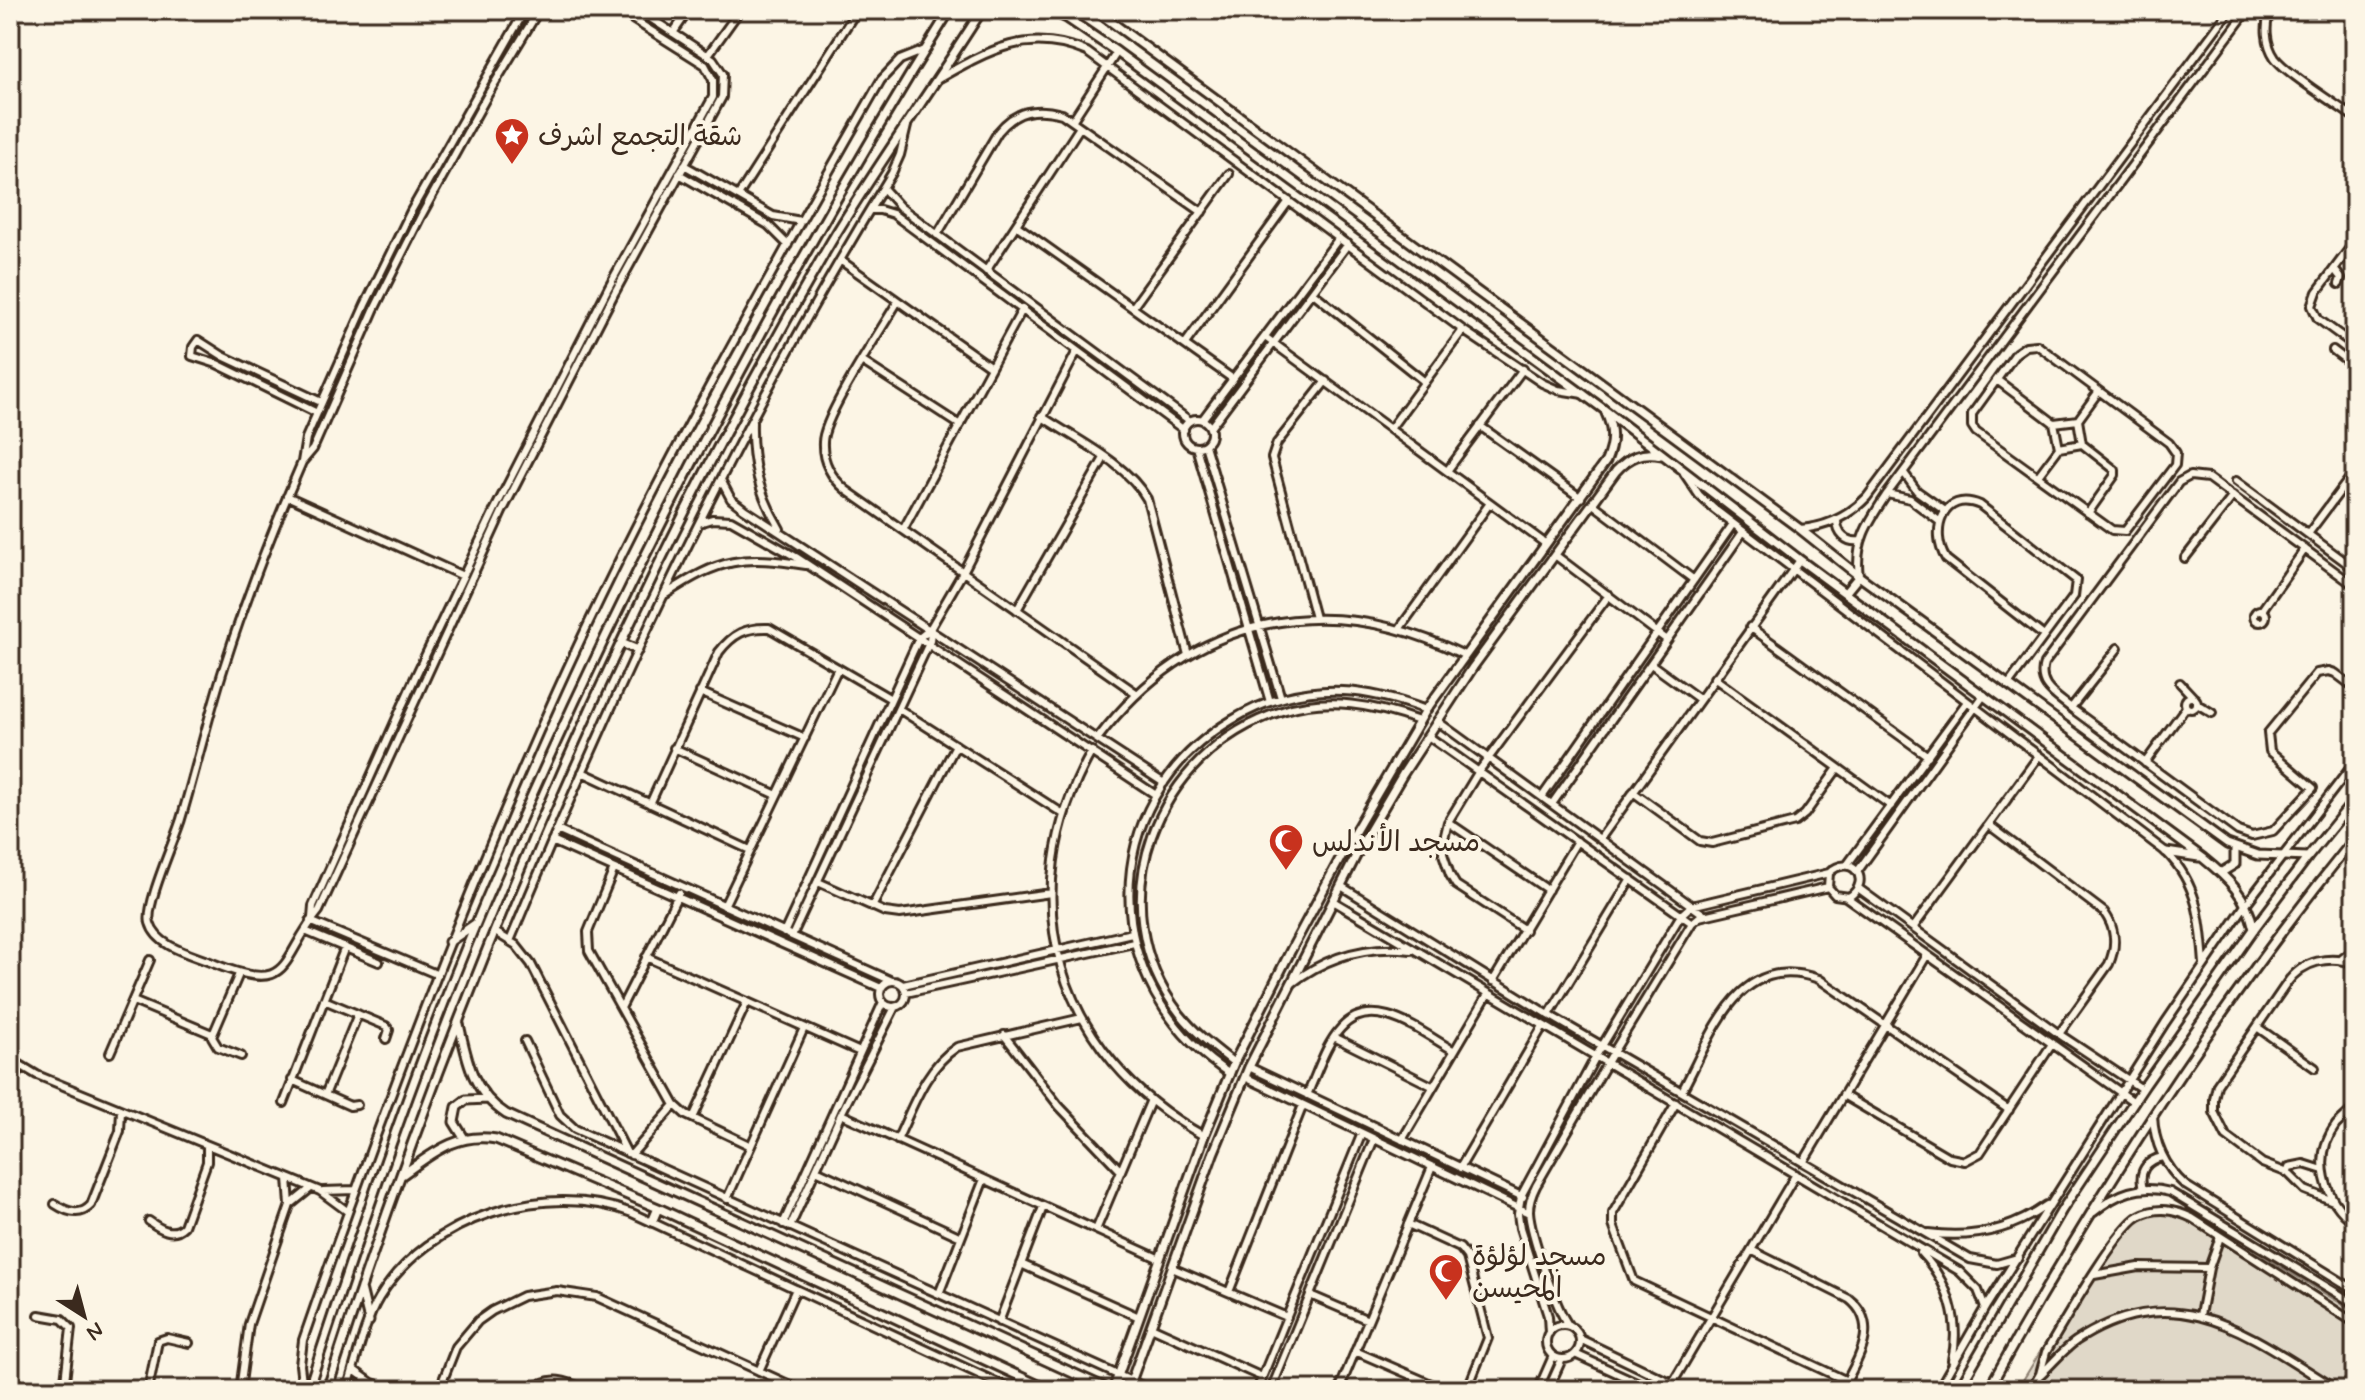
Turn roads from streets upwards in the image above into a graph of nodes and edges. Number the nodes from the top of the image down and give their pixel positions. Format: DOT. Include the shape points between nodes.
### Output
graph roads {
  1 [pos="525,10"];
  2 [pos="539,10"];
  3 [pos="618,10"];
  4 [pos="638,10"];
  5 [pos="689,10"];
  6 [pos="740,10"];
  7 [pos="857,10"];
  8 [pos="950,10"];
  9 [pos="995,10"];
  10 [pos="1050,10"];
  11 [pos="1095,10"];
  12 [pos="2230,10"];
  13 [pos="2248,10"];
  14 [pos="2272,10"];
  15 [pos="982,11"];
  16 [pos="673,33"];
  17 [pos="509,38"];
  18 [pos="518,43"];
  19 [pos="925,50"];
  20 [pos="1117,52"];
  21 [pos="708,55"];
  22 [pos="1108,66"];
  23 [pos="938,79"];
  24 [pos="2355,118"];
  25 [pos="1072,121"];
  26 [pos="907,126"];
  27 [pos="1080,127"];
  28 [pos="683,162"];
  29 [pos="679,174"];
  30 [pos="1229,174"];
  31 [pos="883,188"];
  32 [pos="738,196"];
  33 [pos="1289,201"];
  34 [pos="752,205"];
  35 [pos="870,210"];
  36 [pos="411,211"];
  37 [pos="1202,212"];
  38 [pos="747,214"];
  39 [pos="421,216"];
  40 [pos="777,218"];
  41 [pos="801,221"];
  42 [pos="1016,225"];
  43 [pos="772,229"];
  44 [pos="937,235"];
  45 [pos="1339,238"];
  46 [pos="1402,238"];
  47 [pos="1348,244"];
  48 [pos="2354,244"];
  49 [pos="788,245"];
  50 [pos="1390,254"];
  51 [pos="840,260"];
  52 [pos="2334,269"];
  53 [pos="986,271"];
  54 [pos="2339,284"];
  55 [pos="1312,292"];
  56 [pos="898,301"];
  57 [pos="1027,301"];
  58 [pos="1133,307"];
  59 [pos="1022,310"];
  60 [pos="1463,330"];
  61 [pos="1265,337"];
  62 [pos="1274,343"];
  63 [pos="1185,344"];
  64 [pos="2355,346"];
  65 [pos="2333,350"];
  66 [pos="1077,351"];
  67 [pos="342,354"];
  68 [pos="352,358"];
  69 [pos="863,362"];
  70 [pos="991,367"];
  71 [pos="2355,367"];
  72 [pos="1523,369"];
  73 [pos="1981,369"];
  74 [pos="1233,379"];
  75 [pos="1997,380"];
  76 [pos="1326,381"];
  77 [pos="1425,382"];
  78 [pos="2099,391"];
  79 [pos="1583,394"];
  80 [pos="321,402"];
  81 [pos="1602,408"];
  82 [pos="317,413"];
  83 [pos="1041,416"];
  84 [pos="752,417"];
  85 [pos="1202,420"];
  86 [pos="2078,420"];
  87 [pos="543,421"];
  88 [pos="1190,421"];
  89 [pos="2054,423"];
  90 [pos="960,425"];
  91 [pos="1480,426"];
  92 [pos="1210,428"];
  93 [pos="1390,429"];
  94 [pos="1184,430"];
  95 [pos="2082,444"];
  96 [pos="1205,445"];
  97 [pos="1196,447"];
  98 [pos="2059,448"];
  99 [pos="1664,456"];
  100 [pos="1104,458"];
  101 [pos="1606,461"];
  102 [pos="302,462"];
  103 [pos="1620,467"];
  104 [pos="1682,470"];
  105 [pos="1447,471"];
  106 [pos="2355,471"];
  107 [pos="1904,473"];
  108 [pos="2038,476"];
  109 [pos="721,480"];
  110 [pos="2236,481"];
  111 [pos="1887,494"];
  112 [pos="287,496"];
  113 [pos="2233,496"];
  114 [pos="1581,498"];
  115 [pos="1490,503"];
  116 [pos="1593,504"];
  117 [pos="498,510"];
  118 [pos="1945,511"];
  119 [pos="2088,513"];
  120 [pos="1837,520"];
  121 [pos="1939,521"];
  122 [pos="699,523"];
  123 [pos="1733,524"];
  124 [pos="1800,529"];
  125 [pos="903,530"];
  126 [pos="781,532"];
  127 [pos="1743,532"];
  128 [pos="2308,534"];
  129 [pos="1860,541"];
  130 [pos="1546,544"];
  131 [pos="2305,549"];
  132 [pos="1555,555"];
  133 [pos="2185,558"];
  134 [pos="1800,560"];
  135 [pos="810,566"];
  136 [pos="2355,569"];
  137 [pos="1793,570"];
  138 [pos="963,572"];
  139 [pos="463,576"];
  140 [pos="1859,576"];
  141 [pos="1694,580"];
  142 [pos="2355,586"];
  143 [pos="1845,593"];
  144 [pos="1609,595"];
  145 [pos="663,596"];
  146 [pos="1017,610"];
  147 [pos="2262,610"];
  148 [pos="1315,618"];
  149 [pos="1259,626"];
  150 [pos="1750,627"];
  151 [pos="1400,628"];
  152 [pos="930,629"];
  153 [pos="1249,629"];
  154 [pos="1657,632"];
  155 [pos="2044,636"];
  156 [pos="919,638"];
  157 [pos="1667,640"];
  158 [pos="621,643"];
  159 [pos="928,645"];
  160 [pos="2118,648"];
  161 [pos="638,650"];
  162 [pos="1188,655"];
  163 [pos="1462,658"];
  164 [pos="1651,664"];
  165 [pos="1473,667"];
  166 [pos="838,668"];
  167 [pos="416,675"];
  168 [pos="1450,675"];
  169 [pos="424,678"];
  170 [pos="1714,678"];
  171 [pos="2180,683"];
  172 [pos="1462,684"];
  173 [pos="2008,685"];
  174 [pos="2355,688"];
  175 [pos="700,692"];
  176 [pos="1136,693"];
  177 [pos="1984,695"];
  178 [pos="1281,698"];
  179 [pos="891,699"];
  180 [pos="1699,699"];
  181 [pos="2195,701"];
  182 [pos="1270,702"];
  183 [pos="1966,703"];
  184 [pos="2071,708"];
  185 [pos="899,709"];
  186 [pos="1974,709"];
  187 [pos="1426,710"];
  188 [pos="570,711"];
  189 [pos="2212,713"];
  190 [pos="587,719"];
  191 [pos="1419,721"];
  192 [pos="1437,721"];
  193 [pos="561,732"];
  194 [pos="1428,736"];
  195 [pos="805,738"];
  196 [pos="1098,738"];
  197 [pos="578,739"];
  198 [pos="956,745"];
  199 [pos="674,748"];
  200 [pos="1092,751"];
  201 [pos="1928,756"];
  202 [pos="2038,757"];
  203 [pos="1489,758"];
  204 [pos="2145,762"];
  205 [pos="2355,762"];
  206 [pos="1838,768"];
  207 [pos="1479,771"];
  208 [pos="582,772"];
  209 [pos="2133,778"];
  210 [pos="1164,783"];
  211 [pos="1633,792"];
  212 [pos="777,795"];
  213 [pos="1156,795"];
  214 [pos="1542,797"];
  215 [pos="2355,799"];
  216 [pos="650,804"];
  217 [pos="1552,804"];
  218 [pos="1891,806"];
  219 [pos="1062,813"];
  220 [pos="1448,822"];
  221 [pos="1989,825"];
  222 [pos="557,830"];
  223 [pos="2355,838"];
  224 [pos="1600,839"];
  225 [pos="552,841"];
  226 [pos="1577,841"];
  227 [pos="2235,849"];
  228 [pos="750,850"];
  229 [pos="2166,852"];
  230 [pos="2281,855"];
  231 [pos="2308,857"];
  232 [pos="2203,858"];
  233 [pos="817,861"];
  234 [pos="826,865"];
  235 [pos="1847,865"];
  236 [pos="614,869"];
  237 [pos="1857,872"];
  238 [pos="2222,872"];
  239 [pos="1829,873"];
  240 [pos="1631,879"];
  241 [pos="818,882"];
  242 [pos="1341,886"];
  243 [pos="682,887"];
  244 [pos="1828,887"];
  245 [pos="1858,888"];
  246 [pos="1548,890"];
  247 [pos="1051,893"];
  248 [pos="677,897"];
  249 [pos="1358,897"];
  250 [pos="1846,897"];
  251 [pos="1333,901"];
  252 [pos="2246,904"];
  253 [pos="724,906"];
  254 [pos="1691,906"];
  255 [pos="872,907"];
  256 [pos="1350,911"];
  257 [pos="1703,914"];
  258 [pos="1681,915"];
  259 [pos="311,920"];
  260 [pos="477,923"];
  261 [pos="1692,923"];
  262 [pos="1913,928"];
  263 [pos="2254,929"];
  264 [pos="1525,930"];
  265 [pos="305,931"];
  266 [pos="495,932"];
  267 [pos="784,933"];
  268 [pos="1132,933"];
  269 [pos="792,936"];
  270 [pos="510,941"];
  271 [pos="449,942"];
  272 [pos="1134,943"];
  273 [pos="345,947"];
  274 [pos="2355,949"];
  275 [pos="1415,950"];
  276 [pos="1058,955"];
  277 [pos="1927,955"];
  278 [pos="646,957"];
  279 [pos="2342,959"];
  280 [pos="150,960"];
  281 [pos="379,962"];
  282 [pos="2355,964"];
  283 [pos="2204,965"];
  284 [pos="239,974"];
  285 [pos="436,974"];
  286 [pos="892,981"];
  287 [pos="1493,981"];
  288 [pos="1291,984"];
  289 [pos="903,985"];
  290 [pos="881,988"];
  291 [pos="906,993"];
  292 [pos="1488,994"];
  293 [pos="324,1000"];
  294 [pos="133,1001"];
  295 [pos="747,1002"];
  296 [pos="883,1002"];
  297 [pos="895,1007"];
  298 [pos="621,1008"];
  299 [pos="358,1014"];
  300 [pos="1549,1015"];
  301 [pos="1082,1018"];
  302 [pos="459,1021"];
  303 [pos="1886,1025"];
  304 [pos="1543,1026"];
  305 [pos="2257,1027"];
  306 [pos="804,1028"];
  307 [pos="212,1034"];
  308 [pos="2059,1034"];
  309 [pos="1004,1035"];
  310 [pos="1334,1037"];
  311 [pos="386,1039"];
  312 [pos="525,1041"];
  313 [pos="1603,1044"];
  314 [pos="2052,1044"];
  315 [pos="1453,1050"];
  316 [pos="1614,1051"];
  317 [pos="860,1052"];
  318 [pos="110,1053"];
  319 [pos="241,1056"];
  320 [pos="1596,1056"];
  321 [pos="14,1062"];
  322 [pos="1234,1063"];
  323 [pos="1606,1063"];
  324 [pos="1249,1067"];
  325 [pos="2315,1068"];
  326 [pos="1230,1074"];
  327 [pos="37,1075"];
  328 [pos="1245,1077"];
  329 [pos="14,1079"];
  330 [pos="292,1080"];
  331 [pos="2129,1081"];
  332 [pos="1432,1086"];
  333 [pos="2142,1089"];
  334 [pos="1682,1091"];
  335 [pos="2122,1093"];
  336 [pos="325,1095"];
  337 [pos="1307,1095"];
  338 [pos="1843,1095"];
  339 [pos="487,1099"];
  340 [pos="1150,1102"];
  341 [pos="2134,1102"];
  342 [pos="284,1103"];
  343 [pos="1676,1103"];
  344 [pos="357,1105"];
  345 [pos="675,1105"];
  346 [pos="1303,1105"];
  347 [pos="2355,1107"];
  348 [pos="121,1110"];
  349 [pos="2009,1110"];
  350 [pos="841,1114"];
  351 [pos="135,1115"];
  352 [pos="2153,1115"];
  353 [pos="693,1118"];
  354 [pos="120,1131"];
  355 [pos="1362,1133"];
  356 [pos="1204,1136"];
  357 [pos="464,1138"];
  358 [pos="1374,1139"];
  359 [pos="897,1140"];
  360 [pos="1402,1140"];
  361 [pos="207,1145"];
  362 [pos="751,1146"];
  363 [pos="1199,1149"];
  364 [pos="220,1150"];
  365 [pos="629,1154"];
  366 [pos="1213,1154"];
  367 [pos="2163,1157"];
  368 [pos="1804,1161"];
  369 [pos="207,1162"];
  370 [pos="1432,1167"];
  371 [pos="1460,1168"];
  372 [pos="816,1170"];
  373 [pos="2323,1170"];
  374 [pos="1121,1171"];
  375 [pos="2288,1173"];
  376 [pos="1796,1174"];
  377 [pos="400,1177"];
  378 [pos="288,1178"];
  379 [pos="984,1179"];
  380 [pos="311,1188"];
  381 [pos="2143,1189"];
  382 [pos="355,1190"];
  383 [pos="320,1191"];
  384 [pos="1521,1196"];
  385 [pos="727,1199"];
  386 [pos="1531,1199"];
  387 [pos="2334,1202"];
  388 [pos="2050,1203"];
  389 [pos="55,1204"];
  390 [pos="290,1205"];
  391 [pos="1043,1207"];
  392 [pos="658,1208"];
  393 [pos="1519,1208"];
  394 [pos="347,1211"];
  395 [pos="2094,1212"];
  396 [pos="1529,1213"];
  397 [pos="149,1221"];
  398 [pos="652,1222"];
  399 [pos="2355,1223"];
  400 [pos="1408,1224"];
  401 [pos="786,1226"];
  402 [pos="1096,1230"];
  403 [pos="1926,1233"];
  404 [pos="961,1237"];
  405 [pos="2220,1237"];
  406 [pos="1913,1245"];
  407 [pos="1751,1250"];
  408 [pos="2018,1258"];
  409 [pos="1160,1259"];
  410 [pos="1975,1261"];
  411 [pos="1021,1264"];
  412 [pos="1172,1268"];
  413 [pos="2209,1268"];
  414 [pos="1969,1272"];
  415 [pos="2094,1275"];
  416 [pos="361,1286"];
  417 [pos="796,1289"];
  418 [pos="2355,1290"];
  419 [pos="1229,1292"];
  420 [pos="939,1294"];
  421 [pos="1310,1295"];
  422 [pos="2355,1304"];
  423 [pos="1985,1308"];
  424 [pos="39,1315"];
  425 [pos="2200,1315"];
  426 [pos="1139,1317"];
  427 [pos="1287,1317"];
  428 [pos="1710,1318"];
  429 [pos="1368,1320"];
  430 [pos="369,1321"];
  431 [pos="999,1322"];
  432 [pos="2355,1323"];
  433 [pos="1569,1326"];
  434 [pos="1151,1327"];
  435 [pos="1549,1333"];
  436 [pos="1580,1339"];
  437 [pos="2053,1339"];
  438 [pos="189,1343"];
  439 [pos="2065,1349"];
  440 [pos="1355,1351"];
  441 [pos="1575,1354"];
  442 [pos="1553,1356"];
  443 [pos="1562,1359"];
  444 [pos="1950,1368"];
  445 [pos="354,1370"];
  446 [pos="759,1371"];
  447 [pos="2040,1374"];
  448 [pos="1654,1375"];
  449 [pos="1118,1376"];
  450 [pos="1262,1377"];
  451 [pos="1847,1381"];
  452 [pos="1672,1384"];
  453 [pos="1130,1386"];
  454 [pos="1640,1387"];
  455 [pos="1651,1389"];
  456 [pos="64,1390"];
  457 [pos="148,1390"];
  458 [pos="240,1390"];
  459 [pos="306,1390"];
  460 [pos="327,1390"];
  461 [pos="347,1390"];
  462 [pos="394,1390"];
  463 [pos="439,1390"];
  464 [pos="531,1390"];
  465 [pos="587,1390"];
  466 [pos="801,1390"];
  467 [pos="1013,1390"];
  468 [pos="1049,1390"];
  469 [pos="1112,1390"];
  470 [pos="1151,1390"];
  471 [pos="1257,1390"];
  472 [pos="1271,1390"];
  473 [pos="1339,1390"];
  474 [pos="1445,1390"];
  475 [pos="1467,1390"];
  476 [pos="1538,1390"];
  477 [pos="1548,1390"];
  478 [pos="1686,1390"];
  479 [pos="1842,1390"];
  480 [pos="1938,1390"];
  481 [pos="1958,1390"];
  482 [pos="1988,1390"];
  483 [pos="2031,1390"];
  484 [pos="2338,1390"];
  1 -- 17 [label="street"];
  2 -- 18 [label="street"];
  3 -- 28 [label="street" via="701,62 712,75 713,97"];
  4 -- 16 [label="street"];
  5 -- 16 [label="street"];
  6 -- 21 [label="street"];
  7 -- 32 [label="street"];
  8 -- 19 [label="street"];
  9 -- 15 [label="street"];
  10 -- 20 [label="street"];
  11 -- 46 [label="street"];
  12 -- 120 [label="street" via="1867,497"];
  13 -- 73 [label="street"];
  14 -- 24 [label="street" via="2267,30 2275,57"];
  15 -- 23 [label="street"];
  16 -- 21 [label="street"];
  17 -- 18 [label="street"];
  17 -- 36 [label="street"];
  18 -- 39 [label="street"];
  19 -- 41 [label="street" via="905,56 885,74"];
  19 -- 188 [label="street" via="752,345"];
  20 -- 22 [label="street"];
  20 -- 50 [label="street"];
  21 -- 28 [label="street" via="723,74 724,91"];
  22 -- 23 [label="street" via="1077,48 1034,41 990,50"];
  22 -- 25 [label="street"];
  22 -- 33 [label="street"];
  23 -- 26 [label="street"];
  25 -- 27 [label="street"];
  25 -- 44 [label="street" via="1043,109 1007,120"];
  26 -- 31 [label="street"];
  26 -- 158 [label="street" via="816,268"];
  27 -- 37 [label="street"];
  27 -- 42 [label="street"];
  28 -- 29 [label="street"];
  28 -- 32 [label="street"];
  28 -- 87 [label="street"];
  29 -- 38 [label="street"];
  29 -- 87 [label="street"];
  30 -- 37 [label="street"];
  31 -- 35 [label="street"];
  31 -- 44 [label="street" via="894,203"];
  32 -- 34 [label="street"];
  33 -- 45 [label="street"];
  33 -- 63 [label="street"];
  34 -- 38 [label="street"];
  34 -- 40 [label="street"];
  35 -- 51 [label="street"];
  35 -- 59 [label="street" via="893,214"];
  36 -- 39 [label="street"];
  36 -- 67 [label="street"];
  37 -- 58 [label="street"];
  38 -- 43 [label="street"];
  39 -- 68 [label="street"];
  40 -- 41 [label="street"];
  40 -- 43 [label="street"];
  41 -- 49 [label="street"];
  42 -- 53 [label="street"];
  42 -- 58 [label="street"];
  43 -- 49 [label="street"];
  44 -- 53 [label="street"];
  45 -- 47 [label="street"];
  45 -- 61 [label="street"];
  46 -- 50 [label="street"];
  46 -- 124 [label="street"];
  47 -- 55 [label="street"];
  47 -- 60 [label="street"];
  48 -- 52 [label="street"];
  49 -- 271 [label="street" via="583,636"];
  50 -- 79 [label="street"];
  51 -- 56 [label="street"];
  51 -- 84 [label="street"];
  52 -- 54 [label="street"];
  52 -- 64 [label="street" via="2314,296 2313,311"];
  53 -- 57 [label="street"];
  55 -- 62 [label="street"];
  55 -- 77 [label="street"];
  56 -- 69 [label="street"];
  56 -- 70 [label="street"];
  57 -- 59 [label="street"];
  57 -- 88 [label="street"];
  58 -- 63 [label="street"];
  59 -- 66 [label="street"];
  59 -- 70 [label="street"];
  60 -- 72 [label="street"];
  60 -- 77 [label="street"];
  61 -- 62 [label="street"];
  61 -- 74 [label="street"];
  62 -- 76 [label="street"];
  62 -- 92 [label="street"];
  63 -- 74 [label="street"];
  65 -- 71 [label="street"];
  66 -- 83 [label="street"];
  66 -- 94 [label="street"];
  67 -- 68 [label="street"];
  67 -- 80 [label="street"];
  68 -- 102 [label="street" via="313,449"];
  69 -- 90 [label="street"];
  69 -- 125 [label="street" via="826,423 825,460 839,484"];
  70 -- 90 [label="street"];
  72 -- 79 [label="street" via="1550,387"];
  72 -- 91 [label="street"];
  73 -- 75 [label="street"];
  73 -- 107 [label="street"];
  74 -- 85 [label="street"];
  75 -- 78 [label="street" via="2020,349 2037,345"];
  75 -- 89 [label="street"];
  75 -- 108 [label="street" via="1972,414 1972,426"];
  76 -- 93 [label="street"];
  76 -- 148 [label="street" via="1277,443 1272,458"];
  77 -- 93 [label="street"];
  78 -- 86 [label="street"];
  78 -- 119 [label="street" via="2169,443 2176,459 2125,531 2112,530"];
  79 -- 81 [label="street"];
  80 -- 82 [label="street"];
  80 -- 82 [label="street" via="198,340 193,347 192,356"];
  81 -- 99 [label="street"];
  81 -- 101 [label="street" via="1612,436"];
  82 -- 102 [label="street"];
  83 -- 100 [label="street"];
  83 -- 138 [label="street"];
  84 -- 109 [label="street"];
  84 -- 126 [label="street" via="756,478"];
  85 -- 88 [label="street"];
  85 -- 92 [label="street"];
  86 -- 89 [label="street"];
  86 -- 95 [label="street"];
  87 -- 117 [label="street"];
  88 -- 94 [label="street"];
  89 -- 98 [label="street"];
  90 -- 125 [label="street"];
  91 -- 105 [label="street"];
  91 -- 114 [label="street"];
  92 -- 96 [label="street"];
  93 -- 105 [label="street"];
  94 -- 97 [label="street" via="1186,442"];
  95 -- 98 [label="street"];
  95 -- 119 [label="street" via="2116,472"];
  96 -- 97 [label="street"];
  96 -- 149 [label="street"];
  97 -- 153 [label="street"];
  98 -- 108 [label="street"];
  99 -- 103 [label="street" via="1638,455"];
  99 -- 104 [label="street"];
  100 -- 146 [label="street"];
  100 -- 162 [label="street" via="1132,476 1147,499"];
  101 -- 103 [label="street" via="1615,459"];
  101 -- 114 [label="street"];
  102 -- 112 [label="street"];
  103 -- 116 [label="street"];
  104 -- 123 [label="street" via="1699,495"];
  104 -- 134 [label="street"];
  105 -- 115 [label="street"];
  106 -- 128 [label="street"];
  107 -- 111 [label="street"];
  107 -- 118 [label="street" via="1917,491"];
  108 -- 119 [label="street"];
  109 -- 122 [label="street"];
  109 -- 126 [label="street" via="737,504"];
  110 -- 128 [label="street"];
  111 -- 121 [label="street" via="1903,496"];
  111 -- 129 [label="street"];
  112 -- 139 [label="street"];
  112 -- 284 [label="street" via="234,638 149,912 162,941"];
  113 -- 131 [label="street"];
  113 -- 133 [label="street"];
  113 -- 184 [label="street" via="2202,476 2179,482 2044,664 2045,685"];
  114 -- 130 [label="street"];
  115 -- 130 [label="street"];
  115 -- 151 [label="street"];
  116 -- 132 [label="street"];
  116 -- 141 [label="street"];
  117 -- 139 [label="street"];
  117 -- 169 [label="street"];
  118 -- 121 [label="street"];
  118 -- 155 [label="street" via="1965,501 1980,505 2073,575 2077,591"];
  120 -- 124 [label="street"];
  120 -- 129 [label="street" via="1843,537"];
  121 -- 155 [label="street" via="1939,545 1946,559"];
  122 -- 135 [label="street" via="731,520"];
  122 -- 145 [label="street"];
  123 -- 127 [label="street"];
  123 -- 141 [label="street"];
  124 -- 140 [label="street"];
  125 -- 138 [label="street"];
  126 -- 152 [label="street"];
  127 -- 137 [label="street"];
  127 -- 157 [label="street"];
  128 -- 136 [label="street"];
  129 -- 140 [label="street"];
  130 -- 163 [label="street"];
  131 -- 142 [label="street"];
  131 -- 147 [label="street"];
  132 -- 144 [label="street"];
  132 -- 165 [label="street"];
  134 -- 137 [label="street"];
  134 -- 143 [label="street"];
  135 -- 145 [label="street" via="735,561 699,573"];
  135 -- 156 [label="street"];
  137 -- 150 [label="street"];
  137 -- 183 [label="street"];
  138 -- 146 [label="street"];
  138 -- 152 [label="street"];
  139 -- 167 [label="street"];
  140 -- 143 [label="street"];
  140 -- 173 [label="street"];
  141 -- 154 [label="street"];
  143 -- 177 [label="street"];
  144 -- 154 [label="street"];
  144 -- 203 [label="street"];
  145 -- 161 [label="street"];
  146 -- 176 [label="street"];
  148 -- 149 [label="street"];
  148 -- 151 [label="street" via="1358,619"];
  149 -- 153 [label="street"];
  149 -- 178 [label="street"];
  150 -- 170 [label="street"];
  150 -- 201 [label="street"];
  151 -- 163 [label="street"];
  152 -- 156 [label="street"];
  152 -- 159 [label="street"];
  152 -- 196 [label="street"];
  153 -- 162 [label="street"];
  153 -- 182 [label="street"];
  154 -- 157 [label="street"];
  154 -- 214 [label="street"];
  155 -- 173 [label="street"];
  156 -- 159 [label="street"];
  156 -- 179 [label="street"];
  157 -- 164 [label="street"];
  158 -- 161 [label="street"];
  158 -- 190 [label="street"];
  159 -- 185 [label="street"];
  159 -- 200 [label="street"];
  160 -- 184 [label="street"];
  161 -- 208 [label="street"];
  162 -- 176 [label="street"];
  163 -- 165 [label="street" via="1464,666"];
  163 -- 168 [label="street"];
  164 -- 180 [label="street"];
  164 -- 217 [label="street"];
  165 -- 172 [label="street"];
  166 -- 175 [label="street" via="769,628 754,627 728,640"];
  166 -- 179 [label="street"];
  166 -- 195 [label="street"];
  167 -- 169 [label="street"];
  167 -- 259 [label="street"];
  168 -- 172 [label="street"];
  168 -- 187 [label="street"];
  169 -- 259 [label="street"];
  170 -- 180 [label="street"];
  170 -- 206 [label="street"];
  171 -- 181 [label="street"];
  172 -- 192 [label="street"];
  173 -- 209 [label="street"];
  174 -- 204 [label="street" via="2335,673 2317,673 2271,728 2270,751 2313,788 2267,834 2238,831"];
  175 -- 195 [label="street"];
  175 -- 199 [label="street"];
  176 -- 196 [label="street"];
  177 -- 186 [label="street"];
  177 -- 232 [label="street"];
  178 -- 182 [label="street"];
  178 -- 187 [label="street" via="1341,691 1373,694"];
  179 -- 233 [label="street"];
  180 -- 211 [label="street"];
  181 -- 189 [label="street"];
  181 -- 204 [label="street" via="2187,699"];
  182 -- 210 [label="street" via="1219,727"];
  183 -- 186 [label="street"];
  183 -- 201 [label="street"];
  184 -- 204 [label="street"];
  185 -- 198 [label="street"];
  185 -- 234 [label="street"];
  186 -- 202 [label="street"];
  186 -- 237 [label="street"];
  187 -- 191 [label="street"];
  188 -- 190 [label="street"];
  188 -- 193 [label="street"];
  190 -- 197 [label="street"];
  191 -- 322 [label="street" via="1350,840"];
  191 -- 322 [label="street" via="1357,704 1285,710 1219,742 1177,784 1158,816 1142,875 1148,948 1180,1014"];
  192 -- 194 [label="street"];
  192 -- 203 [label="street"];
  193 -- 197 [label="street"];
  193 -- 260 [label="street"];
  194 -- 207 [label="street"];
  194 -- 242 [label="street"];
  195 -- 212 [label="street"];
  196 -- 210 [label="street"];
  197 -- 266 [label="street"];
  198 -- 219 [label="street"];
  198 -- 255 [label="street"];
  199 -- 212 [label="street"];
  199 -- 216 [label="street"];
  200 -- 213 [label="street"];
  200 -- 219 [label="street"];
  201 -- 218 [label="street"];
  202 -- 221 [label="street"];
  202 -- 229 [label="street"];
  203 -- 207 [label="street"];
  203 -- 214 [label="street"];
  204 -- 209 [label="street"];
  205 -- 230 [label="street"];
  206 -- 211 [label="street" via="1795,822 1712,843 1700,841"];
  206 -- 218 [label="street"];
  207 -- 220 [label="street"];
  207 -- 226 [label="street"];
  208 -- 216 [label="street"];
  208 -- 222 [label="street"];
  209 -- 227 [label="street"];
  210 -- 213 [label="street"];
  211 -- 224 [label="street"];
  212 -- 228 [label="street"];
  213 -- 268 [label="street" via="1132,864"];
  214 -- 217 [label="street"];
  215 -- 231 [label="street"];
  216 -- 228 [label="street"];
  217 -- 224 [label="street"];
  218 -- 235 [label="street"];
  219 -- 247 [label="street"];
  220 -- 246 [label="street"];
  220 -- 264 [label="street" via="1443,854 1456,885"];
  221 -- 262 [label="street"];
  221 -- 308 [label="street" via="2104,912 2114,932 2109,964"];
  222 -- 225 [label="street"];
  222 -- 243 [label="street"];
  223 -- 352 [label="street" via="2265,953"];
  224 -- 254 [label="street"];
  225 -- 236 [label="street"];
  225 -- 270 [label="street"];
  226 -- 240 [label="street"];
  226 -- 246 [label="street"];
  227 -- 230 [label="street"];
  227 -- 238 [label="street" via="2235,864"];
  228 -- 253 [label="street"];
  229 -- 232 [label="street"];
  229 -- 283 [label="street" via="2196,899"];
  230 -- 231 [label="street"];
  230 -- 252 [label="street"];
  231 -- 263 [label="street"];
  232 -- 238 [label="street"];
  233 -- 234 [label="street"];
  233 -- 267 [label="street"];
  234 -- 241 [label="street"];
  235 -- 237 [label="street"];
  235 -- 239 [label="street"];
  236 -- 248 [label="street"];
  236 -- 298 [label="street" via="587,945"];
  237 -- 245 [label="street"];
  238 -- 252 [label="street"];
  239 -- 244 [label="street"];
  239 -- 254 [label="street"];
  240 -- 258 [label="street"];
  240 -- 300 [label="street"];
  241 -- 255 [label="street"];
  241 -- 269 [label="street"];
  242 -- 249 [label="street"];
  242 -- 251 [label="street"];
  243 -- 248 [label="street"];
  243 -- 253 [label="street"];
  244 -- 250 [label="street"];
  244 -- 257 [label="street"];
  245 -- 250 [label="street"];
  245 -- 262 [label="street"];
  246 -- 264 [label="street"];
  247 -- 255 [label="street" via="900,914"];
  247 -- 276 [label="street"];
  248 -- 278 [label="street"];
  248 -- 290 [label="street"];
  249 -- 256 [label="street"];
  249 -- 287 [label="street"];
  250 -- 277 [label="street"];
  251 -- 256 [label="street"];
  251 -- 288 [label="street"];
  252 -- 263 [label="street"];
  252 -- 283 [label="street"];
  253 -- 267 [label="street"];
  254 -- 257 [label="street"];
  254 -- 258 [label="street"];
  256 -- 275 [label="street"];
  257 -- 261 [label="street"];
  258 -- 261 [label="street"];
  258 -- 313 [label="street"];
  259 -- 265 [label="street"];
  259 -- 285 [label="street"];
  260 -- 271 [label="street"];
  260 -- 459 [label="street"];
  261 -- 316 [label="street"];
  262 -- 308 [label="street"];
  263 -- 333 [label="street"];
  264 -- 287 [label="street"];
  265 -- 273 [label="street"];
  265 -- 284 [label="street" via="277,971 258,977"];
  266 -- 270 [label="street"];
  266 -- 302 [label="street"];
  267 -- 269 [label="street"];
  268 -- 272 [label="street"];
  268 -- 276 [label="street"];
  269 -- 286 [label="street"];
  270 -- 365 [label="street" via="531,964"];
  271 -- 285 [label="street"];
  272 -- 276 [label="street"];
  272 -- 326 [label="street" via="1146,979 1169,1018 1200,1052"];
  273 -- 281 [label="street"];
  273 -- 293 [label="street"];
  274 -- 279 [label="street"];
  275 -- 288 [label="street" via="1355,952 1322,964"];
  275 -- 292 [label="street"];
  276 -- 289 [label="street"];
  276 -- 291 [label="street"];
  276 -- 301 [label="street"];
  277 -- 303 [label="street"];
  277 -- 314 [label="street"];
  278 -- 295 [label="street"];
  278 -- 298 [label="street"];
  279 -- 282 [label="street"];
  279 -- 305 [label="street" via="2300,969"];
  280 -- 294 [label="street"];
  283 -- 331 [label="street"];
  284 -- 307 [label="street"];
  285 -- 382 [label="street"];
  286 -- 289 [label="street"];
  286 -- 290 [label="street"];
  287 -- 300 [label="street"];
  288 -- 324 [label="street"];
  289 -- 291 [label="street"];
  290 -- 296 [label="street"];
  291 -- 297 [label="street" via="905,1001"];
  292 -- 304 [label="street"];
  292 -- 315 [label="street"];
  293 -- 299 [label="street"];
  293 -- 330 [label="street"];
  294 -- 307 [label="street"];
  294 -- 318 [label="street"];
  295 -- 306 [label="street"];
  295 -- 353 [label="street"];
  296 -- 297 [label="street"];
  296 -- 317 [label="street"];
  297 -- 350 [label="street"];
  298 -- 345 [label="street"];
  299 -- 311 [label="street" via="388,1027"];
  299 -- 336 [label="street"];
  300 -- 313 [label="street"];
  301 -- 309 [label="street"];
  301 -- 340 [label="street" via="1123,1077"];
  302 -- 339 [label="street" via="470,1071"];
  302 -- 377 [label="street"];
  303 -- 334 [label="street" via="1819,979 1803,973 1769,974 1729,1005"];
  303 -- 338 [label="street"];
  303 -- 349 [label="street"];
  304 -- 320 [label="street"];
  304 -- 371 [label="street"];
  305 -- 325 [label="street"];
  305 -- 375 [label="street" via="2217,1085 2214,1112 2235,1145"];
  306 -- 317 [label="street"];
  306 -- 362 [label="street"];
  307 -- 319 [label="street" via="218,1047"];
  308 -- 331 [label="street"];
  309 -- 359 [label="street" via="943,1056"];
  309 -- 374 [label="street" via="1059,1106"];
  310 -- 315 [label="street" via="1353,1018 1378,1013"];
  310 -- 332 [label="street"];
  310 -- 337 [label="street"];
  312 -- 365 [label="street" via="564,1121"];
  313 -- 316 [label="street"];
  313 -- 320 [label="street"];
  314 -- 335 [label="street"];
  314 -- 349 [label="street"];
  315 -- 332 [label="street"];
  316 -- 323 [label="street"];
  316 -- 334 [label="street"];
  317 -- 401 [label="street"];
  320 -- 323 [label="street"];
  320 -- 384 [label="street"];
  321 -- 327 [label="street"];
  321 -- 329 [label="street" via="20,1071"];
  322 -- 326 [label="street"];
  323 -- 343 [label="street"];
  323 -- 386 [label="street"];
  324 -- 328 [label="street"];
  324 -- 337 [label="street"];
  326 -- 356 [label="street"];
  327 -- 329 [label="street"];
  327 -- 348 [label="street"];
  328 -- 346 [label="street"];
  328 -- 366 [label="street"];
  330 -- 336 [label="street"];
  330 -- 342 [label="street"];
  331 -- 333 [label="street"];
  331 -- 335 [label="street"];
  332 -- 360 [label="street"];
  333 -- 341 [label="street"];
  334 -- 368 [label="street"];
  335 -- 341 [label="street"];
  335 -- 388 [label="street"];
  336 -- 344 [label="street"];
  337 -- 360 [label="street"];
  338 -- 349 [label="street" via="1958,1161 1980,1153"];
  338 -- 368 [label="street"];
  339 -- 357 [label="street" via="466,1100 457,1107 454,1122"];
  339 -- 469 [label="street" via="513,1118"];
  340 -- 356 [label="street"];
  340 -- 374 [label="street"];
  341 -- 481 [label="street" via="2062,1210"];
  343 -- 376 [label="street"];
  343 -- 428 [label="street" via="1613,1213 1613,1225 1634,1281"];
  345 -- 353 [label="street"];
  345 -- 365 [label="street"];
  346 -- 355 [label="street"];
  346 -- 419 [label="street"];
  347 -- 373 [label="street" via="2327,1141"];
  348 -- 351 [label="street"];
  348 -- 354 [label="street"];
  350 -- 359 [label="street"];
  350 -- 372 [label="street"];
  351 -- 354 [label="street"];
  351 -- 361 [label="street"];
  352 -- 367 [label="street"];
  352 -- 395 [label="street"];
  353 -- 362 [label="street"];
  354 -- 389 [label="street" via="89,1208 77,1213"];
  355 -- 358 [label="street"];
  355 -- 427 [label="street"];
  356 -- 363 [label="street"];
  357 -- 377 [label="street" via="442,1146"];
  357 -- 392 [label="street" via="496,1139"];
  358 -- 370 [label="street"];
  358 -- 421 [label="street"];
  359 -- 379 [label="street"];
  360 -- 371 [label="street"];
  361 -- 364 [label="street"];
  361 -- 369 [label="street"];
  362 -- 385 [label="street"];
  363 -- 366 [label="street"];
  363 -- 409 [label="street"];
  364 -- 369 [label="street"];
  364 -- 378 [label="street"];
  365 -- 385 [label="street"];
  366 -- 412 [label="street"];
  367 -- 381 [label="street" via="2144,1168"];
  367 -- 418 [label="street" via="2185,1185"];
  368 -- 403 [label="street"];
  369 -- 397 [label="street" via="182,1229 169,1232"];
  370 -- 393 [label="street"];
  370 -- 400 [label="street"];
  371 -- 384 [label="street"];
  372 -- 401 [label="street"];
  372 -- 404 [label="street"];
  373 -- 375 [label="street" via="2297,1164"];
  373 -- 387 [label="street"];
  374 -- 402 [label="street"];
  375 -- 387 [label="street" via="2305,1190"];
  376 -- 406 [label="street"];
  376 -- 407 [label="street"];
  377 -- 416 [label="street"];
  378 -- 380 [label="street"];
  378 -- 390 [label="street"];
  379 -- 391 [label="street"];
  379 -- 404 [label="street"];
  380 -- 383 [label="street"];
  380 -- 390 [label="street"];
  381 -- 395 [label="street" via="2117,1195"];
  381 -- 422 [label="street" via="2178,1195"];
  382 -- 383 [label="street"];
  382 -- 394 [label="street"];
  383 -- 394 [label="street"];
  384 -- 386 [label="street"];
  384 -- 393 [label="street"];
  385 -- 401 [label="street"];
  386 -- 396 [label="street"];
  387 -- 399 [label="street"];
  388 -- 403 [label="street" via="2019,1222 1985,1232"];
  388 -- 408 [label="street"];
  390 -- 458 [label="street" via="249,1324"];
  391 -- 402 [label="street"];
  391 -- 411 [label="street"];
  392 -- 398 [label="street"];
  392 -- 468 [label="street"];
  393 -- 396 [label="street"];
  393 -- 435 [label="street"];
  394 -- 459 [label="street" via="303,1340 300,1365"];
  395 -- 482 [label="street"];
  396 -- 433 [label="street"];
  398 -- 417 [label="street"];
  398 -- 430 [label="street" via="619,1208 576,1200 533,1202 492,1213 452,1231 414,1259 382,1293"];
  400 -- 429 [label="street"];
  400 -- 475 [label="street" via="1460,1248 1467,1257 1488,1338"];
  401 -- 420 [label="street"];
  402 -- 409 [label="street"];
  403 -- 410 [label="street"];
  404 -- 420 [label="street"];
  405 -- 413 [label="street"];
  405 -- 415 [label="street" via="2180,1213 2146,1213 2121,1233"];
  405 -- 432 [label="street"];
  406 -- 414 [label="street"];
  406 -- 444 [label="street" via="1941,1280 1952,1308"];
  407 -- 428 [label="street"];
  407 -- 451 [label="street" via="1849,1299 1861,1312 1865,1344"];
  408 -- 410 [label="street" via="1997,1264"];
  408 -- 423 [label="street"];
  409 -- 426 [label="street"];
  410 -- 414 [label="street"];
  411 -- 426 [label="street"];
  411 -- 431 [label="street"];
  412 -- 419 [label="street"];
  412 -- 434 [label="street"];
  413 -- 415 [label="street" via="2139,1267"];
  413 -- 425 [label="street"];
  414 -- 423 [label="street"];
  415 -- 437 [label="street"];
  416 -- 430 [label="street"];
  416 -- 460 [label="street"];
  417 -- 446 [label="street"];
  417 -- 467 [label="street"];
  419 -- 427 [label="street"];
  420 -- 431 [label="street"];
  421 -- 429 [label="street"];
  421 -- 472 [label="street"];
  423 -- 444 [label="street"];
  424 -- 456 [label="street" via="62,1319 71,1328"];
  425 -- 439 [label="street" via="2172,1312 2124,1318"];
  425 -- 484 [label="street" via="2231,1325"];
  426 -- 449 [label="street"];
  427 -- 450 [label="street"];
  428 -- 451 [label="street"];
  428 -- 452 [label="street"];
  429 -- 440 [label="street"];
  430 -- 445 [label="street"];
  431 -- 449 [label="street"];
  433 -- 435 [label="street"];
  433 -- 436 [label="street"];
  434 -- 450 [label="street"];
  434 -- 453 [label="street"];
  435 -- 442 [label="street" via="1547,1347"];
  436 -- 441 [label="street"];
  436 -- 448 [label="street"];
  437 -- 439 [label="street"];
  437 -- 447 [label="street"];
  438 -- 457 [label="street" via="158,1341"];
  439 -- 447 [label="street"];
  440 -- 473 [label="street"];
  440 -- 474 [label="street"];
  441 -- 443 [label="street"];
  441 -- 454 [label="street"];
  442 -- 443 [label="street"];
  442 -- 476 [label="street"];
  443 -- 477 [label="street"];
  444 -- 480 [label="street"];
  445 -- 461 [label="street"];
  445 -- 462 [label="street"];
  446 -- 463 [label="street" via="607,1301 557,1291 523,1296 478,1321 456,1347"];
  446 -- 466 [label="street"];
  447 -- 483 [label="street"];
  448 -- 452 [label="street"];
  448 -- 455 [label="street"];
  449 -- 453 [label="street"];
  449 -- 469 [label="street"];
  450 -- 471 [label="street"];
  451 -- 479 [label="street"];
  452 -- 478 [label="street"];
  453 -- 470 [label="street"];
  454 -- 455 [label="street"];
  464 -- 465 [label="street" via="561,1379"];
}
